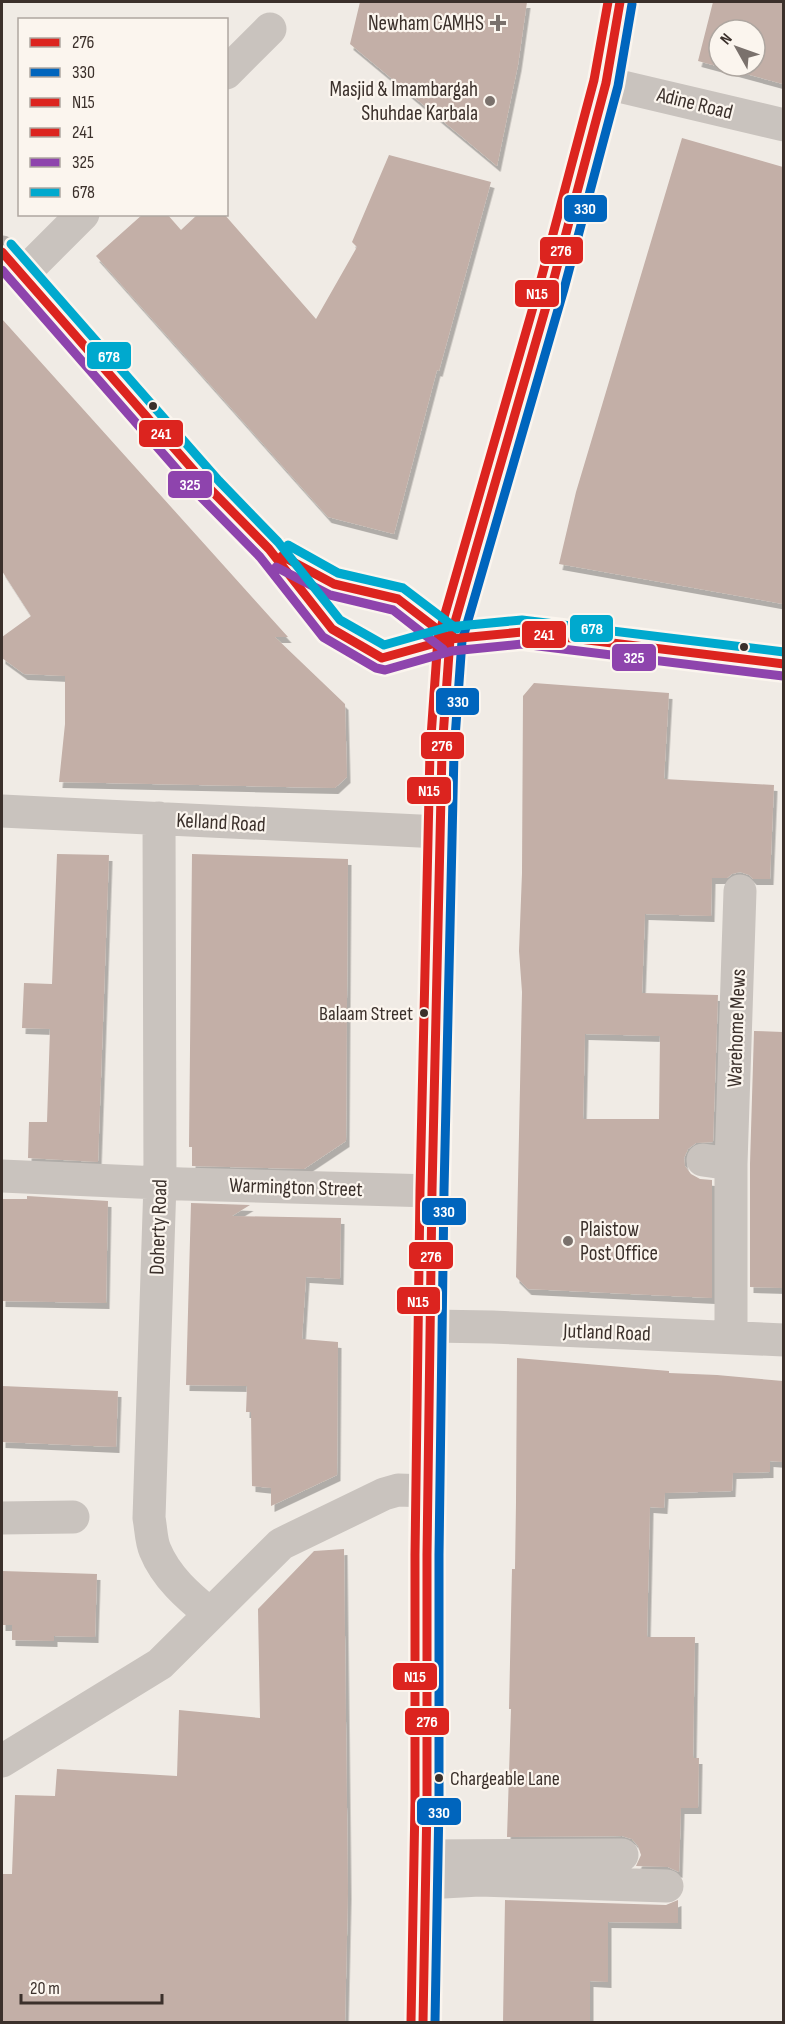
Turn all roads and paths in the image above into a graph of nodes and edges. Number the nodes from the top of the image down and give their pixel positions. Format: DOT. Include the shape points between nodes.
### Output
graph roads {
  1 [pos="620,2"];
  2 [pos="270,29"];
  3 [pos="228,71"];
  4 [pos="606,83"];
  5 [pos="783,125"];
  6 [pos="80,216"];
  7 [pos="12,263"];
  8 [pos="269,549"];
  9 [pos="450,639"];
  10 [pos="783,664"];
  11 [pos="2,811"];
  12 [pos="173,820"];
  13 [pos="441,832"];
  14 [pos="740,891"];
  15 [pos="2,1176"];
  16 [pos="160,1183"];
  17 [pos="432,1191"];
  18 [pos="431,1326"];
  19 [pos="731,1337"];
  20 [pos="783,1340"];
  21 [pos="428,1491"];
  22 [pos="73,1517"];
  23 [pos="2,1518"];
  24 [pos="210,1614"];
  25 [pos="2,1761"];
  26 [pos="622,1855"];
  27 [pos="426,1869"];
  28 [pos="667,1886"];
  29 [pos="423,2022"];
  1 -- 4 [label="main road"];
  2 -- 3 [label="street"];
  4 -- 5 [label="street, Adine Road"];
  4 -- 9 [label="main road"];
  6 -- 7 [label="street"];
  7 -- 8 [label="main road" via="210,489"];
  8 -- 9 [label="main road" via="334,584 398,599"];
  8 -- 9 [label="main road" via="332,629 382,658"];
  9 -- 10 [label="street" via="522,632"];
  9 -- 13 [label="main road" via="442,728"];
  11 -- 12 [label="street, Kelland Road"];
  12 -- 13 [label="street, Kelland Road"];
  12 -- 16 [label="street, Doherty Road"];
  13 -- 17 [label="main road"];
  14 -- 19 [label="street, Warehome Mews" via="733,1112 717,1162"];
  15 -- 16 [label="street, Warmington Street"];
  16 -- 17 [label="street, Warmington Street"];
  16 -- 24 [label="street, Doherty Road" via="149,1518 154,1549 173,1580"];
  17 -- 18 [label="main road"];
  18 -- 19 [label="street, Jutland Road"];
  18 -- 21 [label="main road"];
  19 -- 20 [label="street, Jutland Road"];
  21 -- 24 [label="street" via="398,1490 384,1494 281,1544"];
  21 -- 27 [label="main road"];
  22 -- 23 [label="street"];
  24 -- 25 [label="street" via="160,1664"];
  26 -- 27 [label="street"];
  27 -- 28 [label="street" via="479,1880"];
  27 -- 29 [label="main road"];
}
